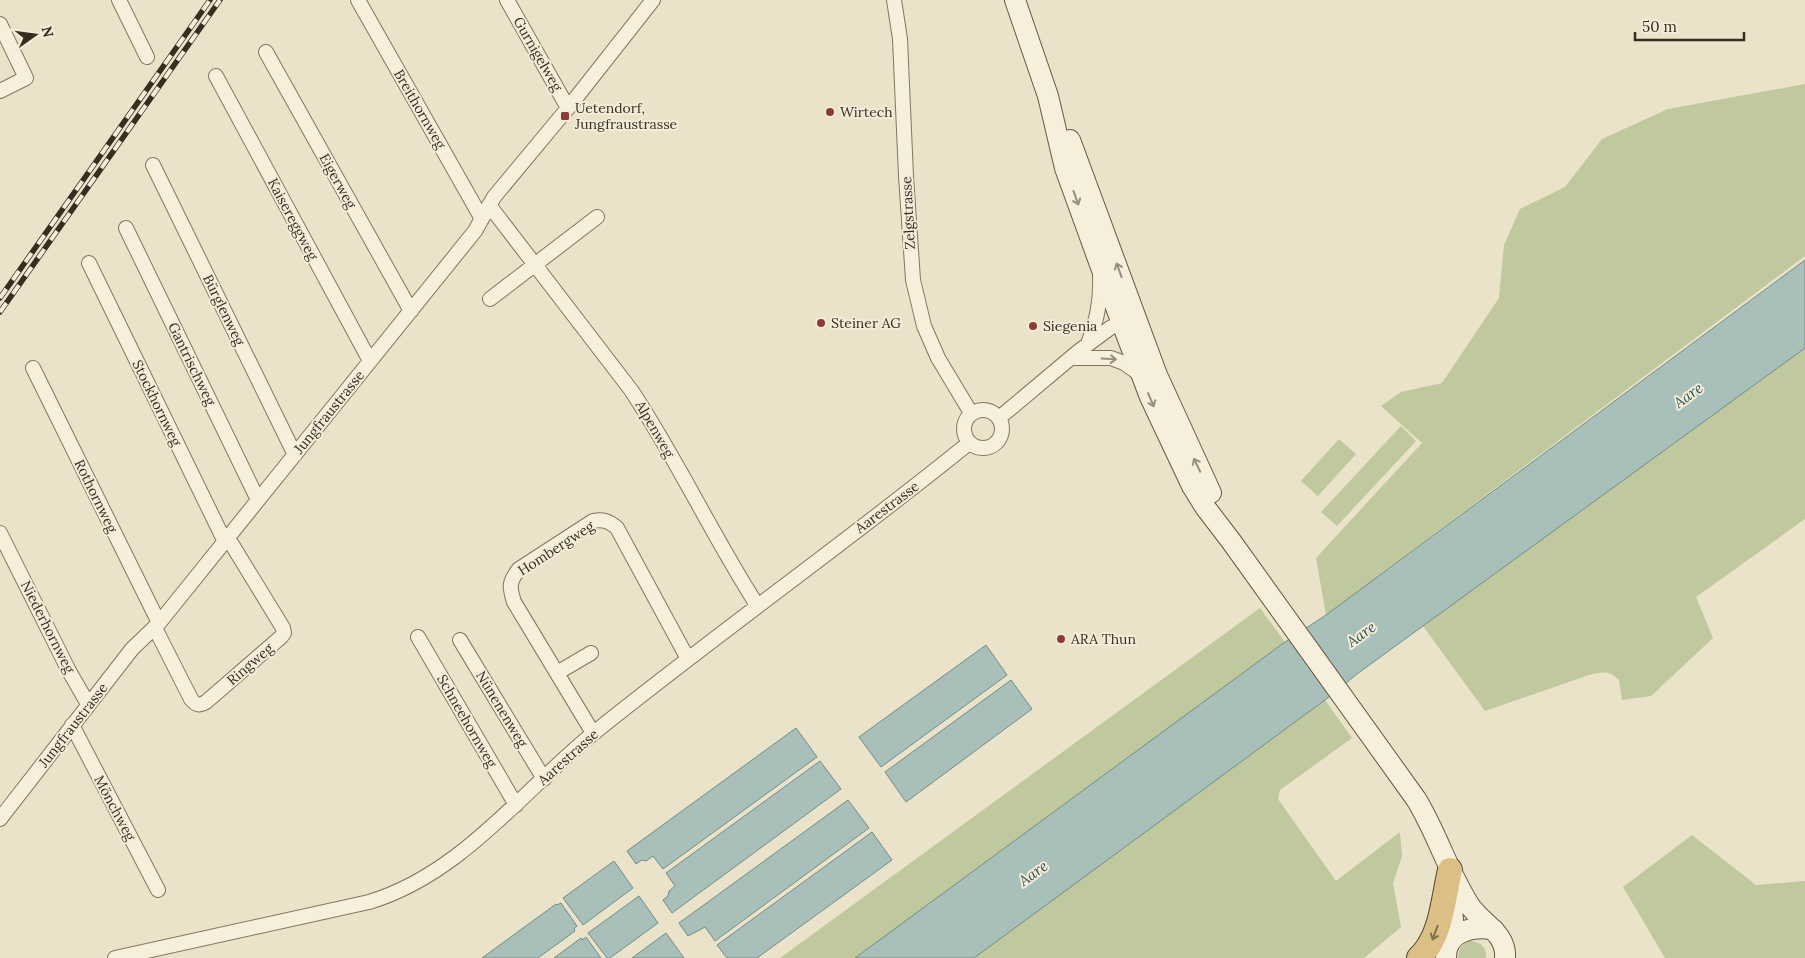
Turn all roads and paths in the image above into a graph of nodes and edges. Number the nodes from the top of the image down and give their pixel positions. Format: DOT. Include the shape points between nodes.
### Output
graph roads {
  1 [pos="119,0"];
  2 [pos="358,0"];
  3 [pos="507,0"];
  4 [pos="652,0"];
  5 [pos="894,0"];
  6 [pos="1015,0"];
  7 [pos="0,24"];
  8 [pos="266,52"];
  9 [pos="147,57"];
  10 [pos="216,76"];
  11 [pos="0,91"];
  12 [pos="1048,96"];
  13 [pos="568,108"];
  14 [pos="152,165"];
  15 [pos="489,205"];
  16 [pos="597,217"];
  17 [pos="482,219"];
  18 [pos="126,228"];
  19 [pos="1099,262"];
  20 [pos="89,263"];
  21 [pos="535,265"];
  22 [pos="490,299"];
  23 [pos="411,311"];
  24 [pos="1128,319"];
  25 [pos="1088,345"];
  26 [pos="1071,358"];
  27 [pos="370,361"];
  28 [pos="32,368"];
  29 [pos="1141,375"];
  30 [pos="972,413"];
  31 [pos="999,418"];
  32 [pos="969,443"];
  33 [pos="295,455"];
  34 [pos="258,500"];
  35 [pos="0,533"];
  36 [pos="226,540"];
  37 [pos="1231,541"];
  38 [pos="4,552"];
  39 [pos="757,605"];
  40 [pos="157,626"];
  41 [pos="418,638"];
  42 [pos="460,640"];
  43 [pos="591,653"];
  44 [pos="688,659"];
  45 [pos="557,673"];
  46 [pos="88,704"];
  47 [pos="72,725"];
  48 [pos="593,733"];
  49 [pos="544,779"];
  50 [pos="516,805"];
  51 [pos="0,819"];
  52 [pos="1450,870"];
  53 [pos="158,890"];
  54 [pos="1494,930"];
  55 [pos="1446,951"];
  56 [pos="115,958"];
  57 [pos="1419,958"];
  58 [pos="1505,958"];
  1 -- 9 [label="street"];
  2 -- 17 [label="street, Breithornweg"];
  3 -- 13 [label="street, Gurnigelweg"];
  4 -- 13 [label="street, Jungfraustrasse"];
  5 -- 30 [label="street, Zelgstrasse" via="900,39 913,280 931,342 950,380"];
  6 -- 12 [label="main road"];
  7 -- 11 [label="street" via="26,78"];
  8 -- 23 [label="street, Eigerweg"];
  10 -- 27 [label="street, Kaisereggweg"];
  12 -- 19 [label="main road, one-way" via="1065,168"];
  24 -- 12 [label="main road, one-way" via="1070,139"];
  13 -- 15 [label="street, Jungfraustrasse"];
  14 -- 33 [label="street, Bürglenweg"];
  15 -- 17 [label="street, Jungfraustrasse"];
  15 -- 21 [label="street, Alpenweg"];
  16 -- 21 [label="street"];
  17 -- 23 [label="street, Jungfraustrasse"];
  18 -- 34 [label="street, Gantrischweg"];
  19 -- 24 [label="main road"];
  19 -- 25 [label="street" via="1100,302"];
  20 -- 36 [label="street, Stockhornweg"];
  21 -- 22 [label="street"];
  21 -- 39 [label="street, Alpenweg" via="639,402"];
  23 -- 27 [label="street, Jungfraustrasse"];
  24 -- 25 [label="street"];
  24 -- 29 [label="main road"];
  37 -- 24 [label="main road, one-way"];
  25 -- 26 [label="street"];
  26 -- 29 [label="street, one-way" via="1111,358"];
  26 -- 31 [label="street"];
  27 -- 33 [label="street, Jungfraustrasse"];
  28 -- 40 [label="street, Rothornweg"];
  29 -- 37 [label="main road, one-way" via="1192,486"];
  30 -- 31 [label="street" via="988,411"];
  30 -- 32 [label="street" via="966,418 963,430"];
  31 -- 32 [label="street" via="1002,430 998,442 986,448"];
  32 -- 39 [label="street, Aarestrasse"];
  33 -- 34 [label="street, Jungfraustrasse"];
  34 -- 36 [label="street, Jungfraustrasse"];
  35 -- 38 [label="street, Niederhornweg"];
  36 -- 40 [label="street, Jungfraustrasse"];
  36 -- 40 [label="street, Ringweg" via="283,628 281,637 200,705 190,699"];
  37 -- 52 [label="main road" via="1424,813"];
  38 -- 46 [label="street, Niederhornweg"];
  39 -- 44 [label="street, Aarestrasse"];
  40 -- 46 [label="street, Jungfraustrasse" via="132,650"];
  41 -- 50 [label="street, Schneehornweg"];
  42 -- 49 [label="street, Nünenenweg"];
  43 -- 45 [label="street"];
  44 -- 45 [label="street, Hombergweg" via="617,528 602,519 593,521 519,569 511,580 514,602"];
  44 -- 48 [label="street, Aarestrasse"];
  45 -- 48 [label="street, Hombergweg"];
  46 -- 47 [label="street, Jungfraustrasse"];
  47 -- 51 [label="street, Jungfraustrasse"];
  47 -- 53 [label="street, Mönchweg"];
  48 -- 49 [label="street, Aarestrasse"];
  49 -- 50 [label="street, Aarestrasse"];
  50 -- 56 [label="street, Aarestrasse" via="463,850 390,896"];
  52 -- 54 [label="main road" via="1470,906"];
  52 -- 55 [label="main road"];
  52 -- 57 [label="highway, one-way" via="1435,934"];
  54 -- 55 [label="main road" via="1484,928 1458,933"];
  54 -- 58 [label="main road" via="1502,940"];
}
